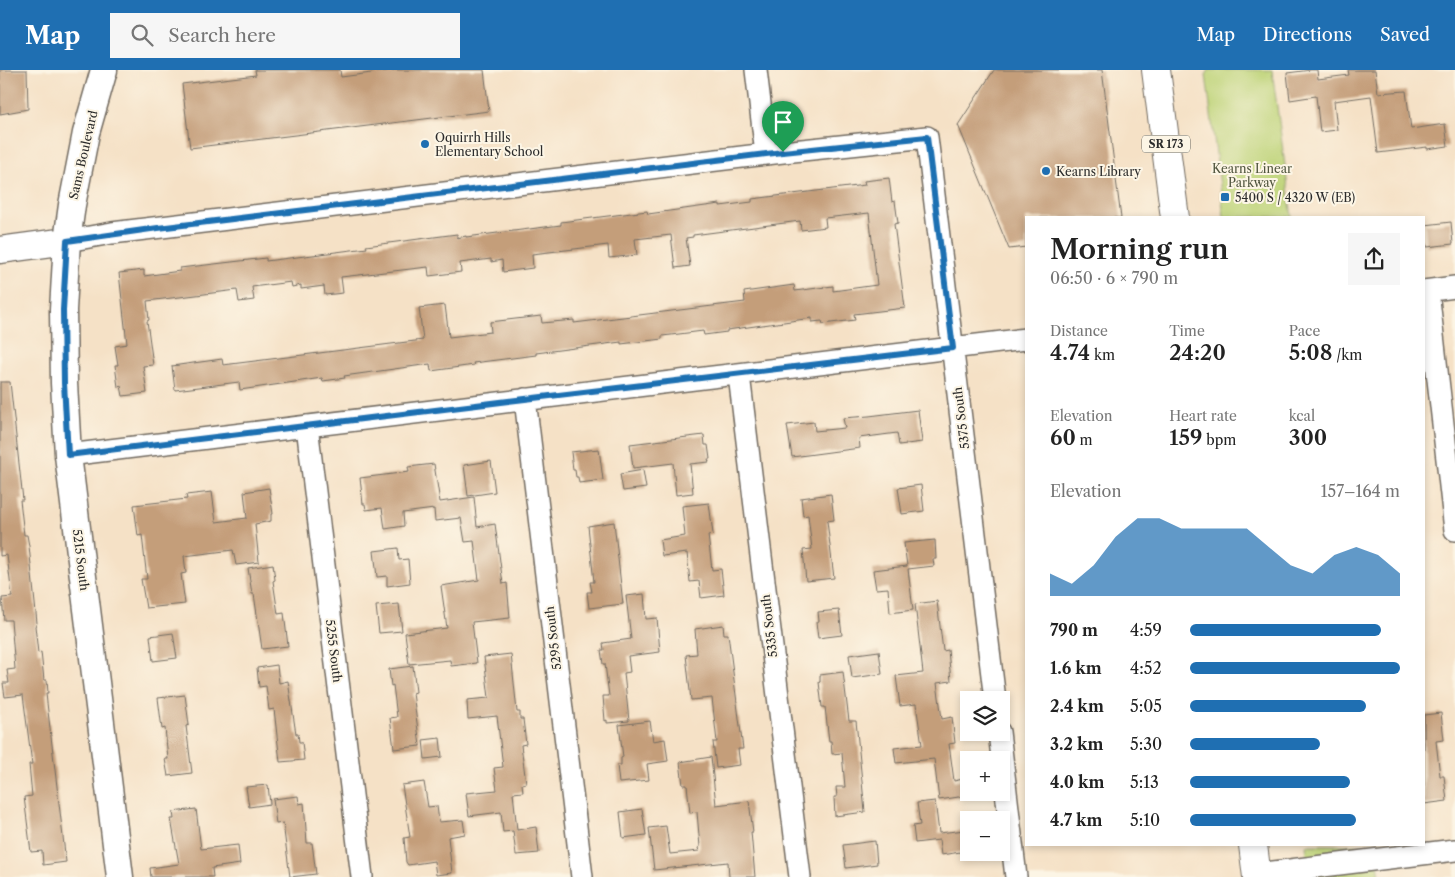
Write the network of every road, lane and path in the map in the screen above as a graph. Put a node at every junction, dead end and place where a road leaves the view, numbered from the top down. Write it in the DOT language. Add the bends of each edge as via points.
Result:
graph roads {
  1 [pos="104,70"];
  2 [pos="756,70"];
  3 [pos="1156,70"];
  4 [pos="766,154"];
  5 [pos="1175,216"];
  6 [pos="67,241"];
  7 [pos="0,250"];
  8 [pos="1455,287"];
  9 [pos="1426,291"];
  10 [pos="1025,339"];
  11 [pos="953,348"];
  12 [pos="739,375"];
  13 [pos="525,399"];
  14 [pos="307,426"];
  15 [pos="68,455"];
  16 [pos="1455,530"];
  17 [pos="994,691"];
  18 [pos="1000,741"];
  19 [pos="1253,846"];
  20 [pos="1455,850"];
  21 [pos="1251,876"];
  22 [pos="120,877"];
  23 [pos="362,877"];
  24 [pos="582,877"];
  25 [pos="800,877"];
  26 [pos="1016,877"];
  1 -- 6 [label="street, Sams Boulevard" via="86,133"];
  2 -- 4 [label="street"];
  3 -- 5 [label="main road, SR 173"];
  4 -- 6 [label="street"];
  4 -- 11 [label="street, 5375 South" via="927,137"];
  6 -- 7 [label="street"];
  6 -- 15 [label="street, 5215 South" via="63,328"];
  8 -- 9 [label="street"];
  9 -- 16 [label="street"];
  10 -- 11 [label="street"];
  11 -- 12 [label="street"];
  11 -- 17 [label="street, 5375 South"];
  12 -- 13 [label="street"];
  12 -- 25 [label="street, 5335 South"];
  13 -- 14 [label="street"];
  13 -- 24 [label="street, 5295 South"];
  14 -- 15 [label="street"];
  14 -- 23 [label="street, 5255 South"];
  15 -- 22 [label="street, 5215 South"];
  18 -- 26 [label="street"];
  19 -- 21 [label="main road"];
  20 -- 21 [label="street"];
}
